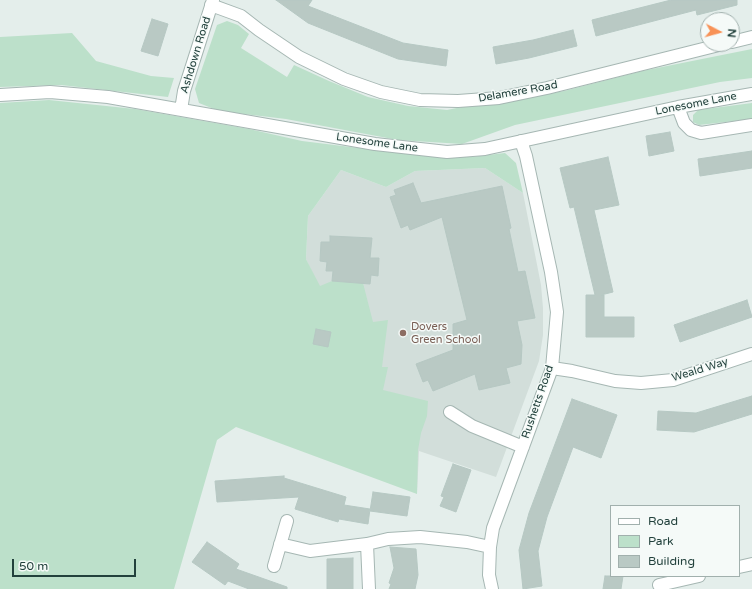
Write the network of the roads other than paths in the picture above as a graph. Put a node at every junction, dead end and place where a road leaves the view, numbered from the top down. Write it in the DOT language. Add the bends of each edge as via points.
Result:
graph roads {
  1 [pos="212,2"];
  2 [pos="752,37"];
  3 [pos="740,40"];
  4 [pos="700,50"];
  5 [pos="752,94"];
  6 [pos="0,95"];
  7 [pos="678,107"];
  8 [pos="181,110"];
  9 [pos="752,125"];
  10 [pos="521,141"];
  11 [pos="752,354"];
  12 [pos="552,368"];
  13 [pos="450,412"];
  14 [pos="523,447"];
  15 [pos="287,521"];
  16 [pos="280,544"];
  17 [pos="367,544"];
  18 [pos="490,547"];
  19 [pos="752,564"];
  20 [pos="274,566"];
  21 [pos="740,567"];
  22 [pos="695,577"];
  23 [pos="659,585"];
  24 [pos="369,588"];
  25 [pos="492,589"];
  1 -- 4 [label="street, Delamere Road" via="241,16 299,57 344,79 381,92 420,100 499,98"];
  1 -- 8 [label="street, Ashdown Road" via="184,91"];
  2 -- 3 [label="street"];
  5 -- 7 [label="street, Lonesome Lane"];
  6 -- 8 [label="street, Lonesome Lane" via="50,92 108,97"];
  7 -- 9 [label="street" via="684,123 691,130 701,133"];
  7 -- 10 [label="street, Lonesome Lane"];
  8 -- 10 [label="street, Lonesome Lane" via="375,144 447,152 485,149"];
  10 -- 12 [label="street, Rushetts Road" via="551,272 556,312"];
  11 -- 12 [label="street, Weald Way" via="673,380 641,383 614,381"];
  12 -- 14 [label="street, Rushetts Road"];
  13 -- 14 [label="street" via="472,426"];
  14 -- 18 [label="street, Rushetts Road" via="493,528"];
  15 -- 16 [label="street"];
  16 -- 17 [label="street" via="310,551"];
  16 -- 20 [label="street"];
  17 -- 18 [label="street" via="388,539 420,537"];
  17 -- 24 [label="street"];
  18 -- 25 [label="street, Rushetts Road" via="489,575"];
  19 -- 21 [label="street"];
  22 -- 23 [label="street"];
}
